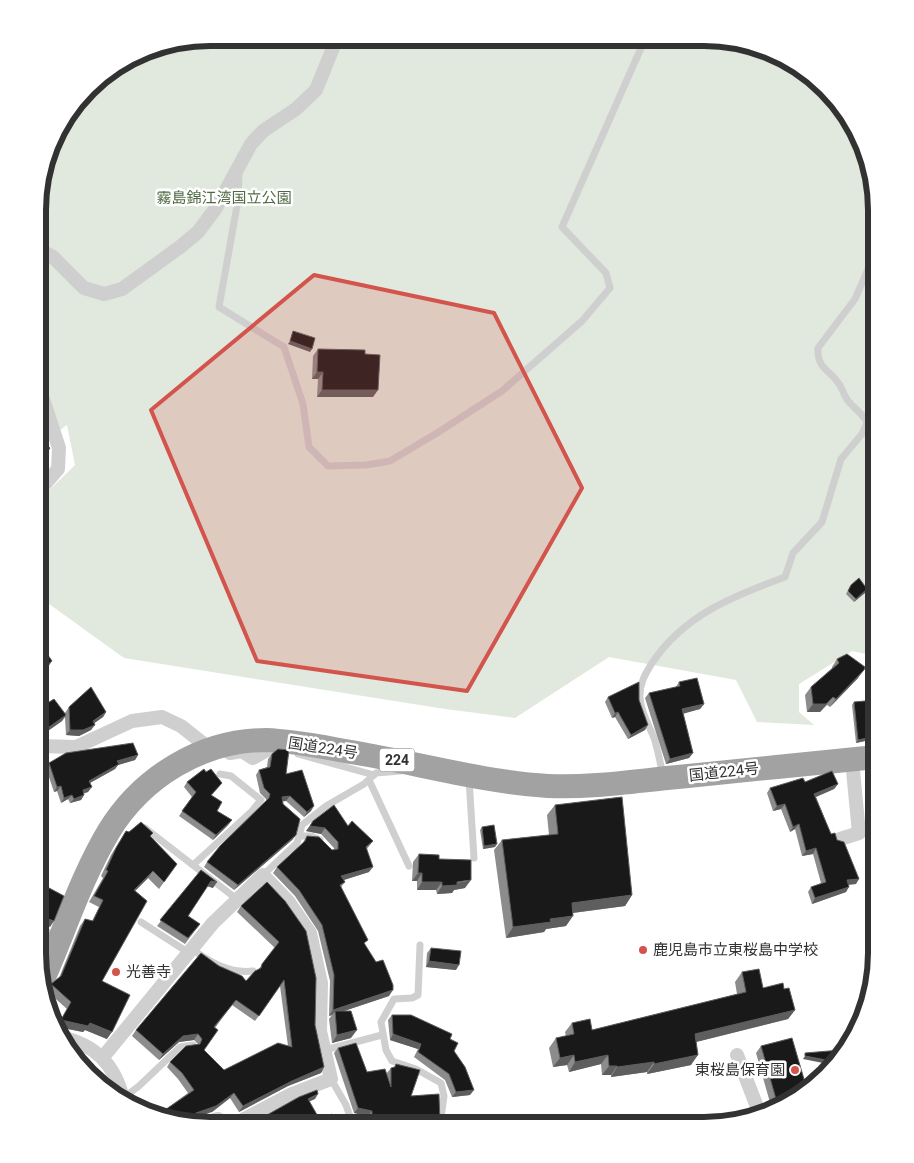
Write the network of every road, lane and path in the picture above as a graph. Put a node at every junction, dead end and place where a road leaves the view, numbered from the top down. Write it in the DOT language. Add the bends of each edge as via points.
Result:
graph roads {
  1 [pos="642,46"];
  2 [pos="333,47"];
  3 [pos="240,164"];
  4 [pos="46,254"];
  5 [pos="868,269"];
  6 [pos="46,409"];
  7 [pos="46,483"];
  8 [pos="292,742"];
  9 [pos="46,746"];
  10 [pos="267,750"];
  11 [pos="201,753"];
  12 [pos="253,758"];
  13 [pos="867,758"];
  14 [pos="852,760"];
  15 [pos="422,764"];
  16 [pos="266,765"];
  17 [pos="220,774"];
  18 [pos="469,774"];
  19 [pos="371,777"];
  20 [pos="664,778"];
  21 [pos="297,818"];
  22 [pos="304,824"];
  23 [pos="141,825"];
  24 [pos="299,836"];
  25 [pos="840,839"];
  26 [pos="327,846"];
  27 [pos="474,858"];
  28 [pos="193,865"];
  29 [pos="409,866"];
  30 [pos="263,875"];
  31 [pos="238,900"];
  32 [pos="141,922"];
  33 [pos="46,935"];
  34 [pos="60,942"];
  35 [pos="420,945"];
  36 [pos="191,951"];
  37 [pos="48,969"];
  38 [pos="253,971"];
  39 [pos="382,1035"];
  40 [pos="71,1039"];
  41 [pos="193,1045"];
  42 [pos="325,1050"];
  43 [pos="737,1055"];
  44 [pos="103,1057"];
  45 [pos="331,1079"];
  46 [pos="120,1090"];
  47 [pos="128,1094"];
  48 [pos="757,1107"];
  49 [pos="250,1116"];
  50 [pos="350,1116"];
  51 [pos="441,1116"];
  1 -- 3 [label="lane" via="562,227 606,273 610,288 582,321 502,390 390,461 328,466 309,447 303,404 284,347 219,307 238,200"];
  2 -- 3 [label="street" via="316,90 296,109 263,131"];
  3 -- 4 [label="street" via="216,208 198,232 122,289 104,294 84,288"];
  5 -- 20 [label="lane" via="855,299 818,348 820,363 867,422 862,434 841,459 822,522 793,553 785,577 737,594 704,611 658,654 643,679 640,698"];
  6 -- 7 [label="street" via="58,448 58,469"];
  8 -- 11 [label="highway, 国道224号 / 224" via="242,742"];
  8 -- 15 [label="highway, 国道224号 / 224"];
  8 -- 19 [label="lane" via="298,754"];
  9 -- 11 [label="street" via="76,747 132,721 162,717 181,726"];
  10 -- 12 [label="street"];
  11 -- 12 [label="street" via="209,762 228,753 242,751"];
  11 -- 34 [label="highway, 国道224号 / 224" via="172,767 127,806 109,832 83,884"];
  12 -- 16 [label="street"];
  13 -- 14 [label="highway, 国道224号 / 224"];
  14 -- 20 [label="highway, 国道224号 / 224"];
  14 -- 25 [label="street" via="859,833"];
  15 -- 18 [label="highway, 国道224号 / 224"];
  15 -- 19 [label="lane"];
  17 -- 28 [label="lane" via="231,776 261,800"];
  18 -- 20 [label="highway, 国道224号 / 224" via="548,786 597,786"];
  18 -- 27 [label="lane"];
  19 -- 22 [label="lane"];
  19 -- 29 [label="lane"];
  21 -- 22 [label="lane"];
  22 -- 24 [label="lane"];
  23 -- 28 [label="lane"];
  24 -- 26 [label="lane" via="316,838"];
  24 -- 30 [label="lane" via="298,843"];
  28 -- 31 [label="lane"];
  30 -- 31 [label="street"];
  30 -- 42 [label="street" via="288,901 310,934 321,983 320,1031"];
  31 -- 36 [label="street" via="213,923"];
  32 -- 36 [label="lane"];
  33 -- 34 [label="street"];
  34 -- 37 [label="highway, 国道224号 / 224"];
  35 -- 39 [label="lane" via="418,995 394,999 381,1022"];
  36 -- 38 [label="lane" via="218,965 240,972"];
  36 -- 44 [label="street"];
  39 -- 42 [label="lane"];
  39 -- 51 [label="lane" via="392,1061 416,1068 441,1083 444,1096"];
  40 -- 44 [label="street"];
  41 -- 47 [label="lane" via="180,1047"];
  42 -- 45 [label="street"];
  43 -- 48 [label="street"];
  44 -- 46 [label="street" via="118,1080"];
  45 -- 49 [label="street" via="292,1094"];
  45 -- 50 [label="lane"];
}
